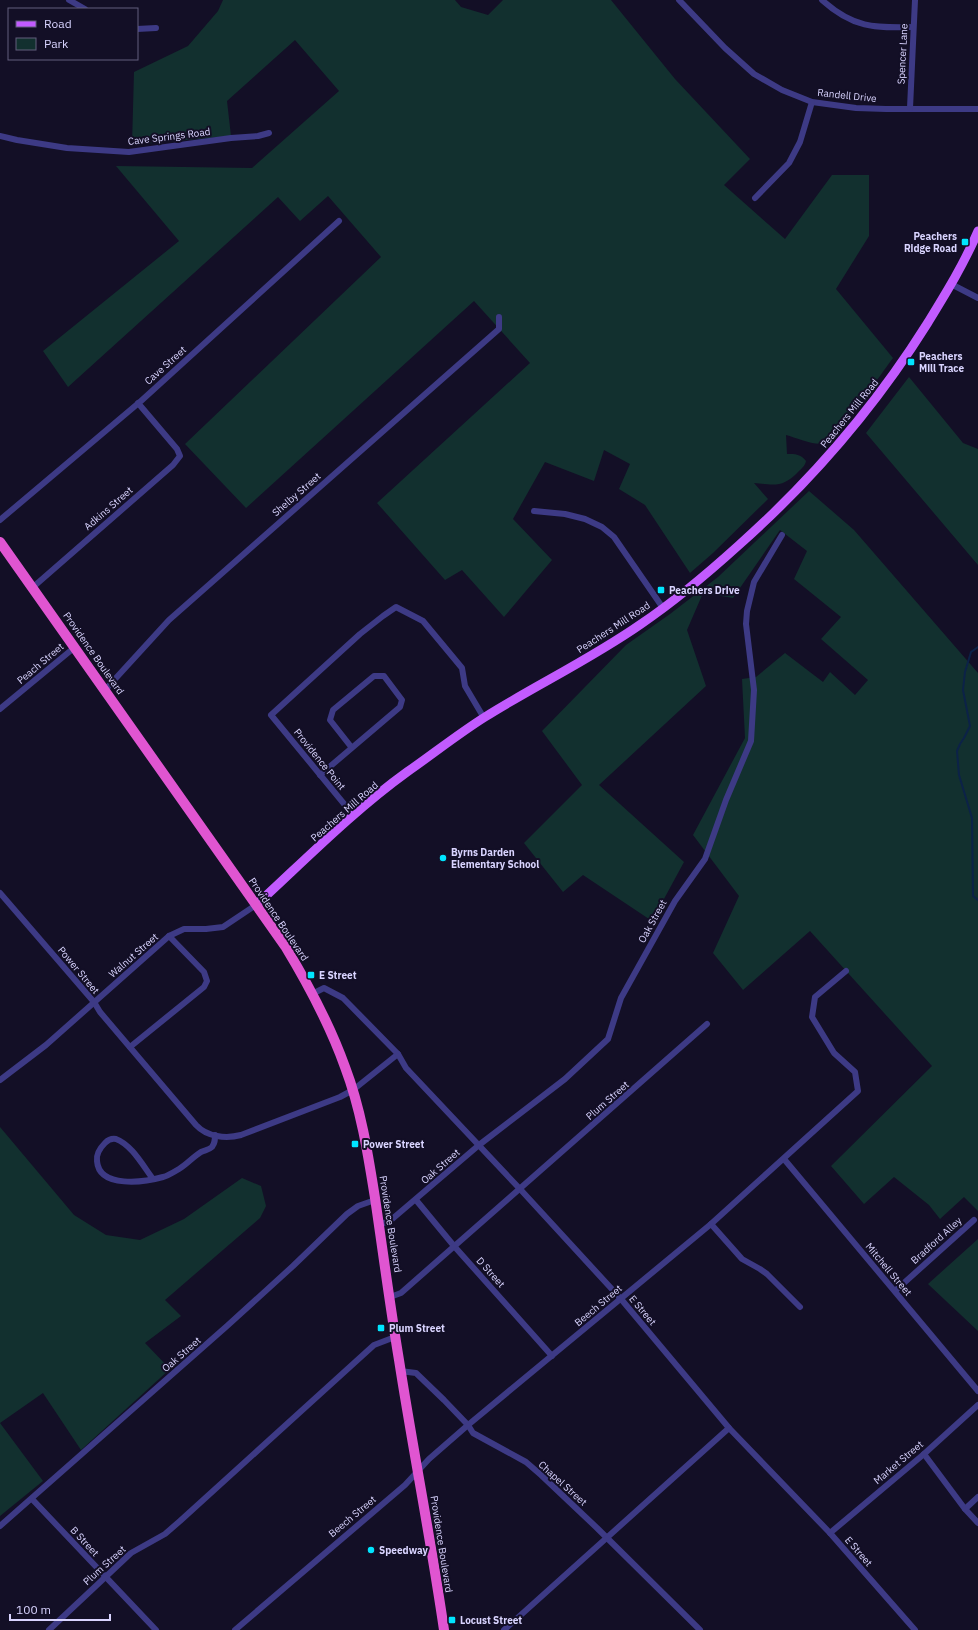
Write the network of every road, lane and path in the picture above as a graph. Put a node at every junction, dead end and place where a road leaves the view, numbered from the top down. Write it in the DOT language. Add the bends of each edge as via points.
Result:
graph roads {
  1 [pos="69,0"];
  2 [pos="679,0"];
  3 [pos="822,0"];
  4 [pos="915,0"];
  5 [pos="83,8"];
  6 [pos="914,27"];
  7 [pos="156,28"];
  8 [pos="138,29"];
  9 [pos="812,102"];
  10 [pos="910,108"];
  11 [pos="978,108"];
  12 [pos="269,133"];
  13 [pos="0,136"];
  14 [pos="754,198"];
  15 [pos="339,221"];
  16 [pos="978,231"];
  17 [pos="952,284"];
  18 [pos="978,298"];
  19 [pos="499,317"];
  20 [pos="138,403"];
  21 [pos="534,511"];
  22 [pos="0,520"];
  23 [pos="782,535"];
  24 [pos="0,542"];
  25 [pos="32,588"];
  26 [pos="663,608"];
  27 [pos="75,647"];
  28 [pos="105,690"];
  29 [pos="0,709"];
  30 [pos="484,718"];
  31 [pos="352,748"];
  32 [pos="320,775"];
  33 [pos="354,816"];
  34 [pos="0,893"];
  35 [pos="256,905"];
  36 [pos="169,936"];
  37 [pos="846,971"];
  38 [pos="312,994"];
  39 [pos="94,1002"];
  40 [pos="707,1024"];
  41 [pos="130,1047"];
  42 [pos="398,1054"];
  43 [pos="0,1080"];
  44 [pos="353,1090"];
  45 [pos="215,1135"];
  46 [pos="479,1145"];
  47 [pos="784,1160"];
  48 [pos="153,1179"];
  49 [pos="520,1189"];
  50 [pos="375,1200"];
  51 [pos="416,1200"];
  52 [pos="974,1220"];
  53 [pos="711,1224"];
  54 [pos="379,1225"];
  55 [pos="454,1246"];
  56 [pos="895,1291"];
  57 [pos="390,1297"];
  58 [pos="621,1299"];
  59 [pos="800,1307"];
  60 [pos="395,1337"];
  61 [pos="552,1356"];
  62 [pos="400,1370"];
  63 [pos="978,1391"];
  64 [pos="978,1405"];
  65 [pos="468,1425"];
  66 [pos="730,1428"];
  67 [pos="924,1454"];
  68 [pos="418,1470"];
  69 [pos="978,1497"];
  70 [pos="32,1499"];
  71 [pos="965,1509"];
  72 [pos="978,1524"];
  73 [pos="0,1526"];
  74 [pos="830,1533"];
  75 [pos="607,1537"];
  76 [pos="105,1577"];
  77 [pos="49,1630"];
  78 [pos="156,1630"];
  79 [pos="235,1630"];
  80 [pos="444,1630"];
  81 [pos="504,1630"];
  82 [pos="700,1630"];
  83 [pos="915,1630"];
  1 -- 5 [label="street"];
  2 -- 9 [label="street, Randell Drive" via="754,74 782,90"];
  3 -- 6 [label="street" via="842,16 858,24"];
  4 -- 6 [label="street, Spencer Lane"];
  6 -- 10 [label="street, Spencer Lane"];
  7 -- 8 [label="street"];
  9 -- 10 [label="street, Randell Drive" via="856,108"];
  9 -- 14 [label="street" via="800,142 789,163"];
  10 -- 11 [label="street, Randell Drive"];
  12 -- 13 [label="street, Cave Springs Road" via="129,152 67,148"];
  15 -- 20 [label="street, Cave Street"];
  16 -- 17 [label="main road, Peachers Mill Road"];
  17 -- 18 [label="street"];
  17 -- 26 [label="main road, Peachers Mill Road" via="877,397 805,482 717,564"];
  19 -- 28 [label="street, Shelby Street" via="499,329 169,620"];
  20 -- 22 [label="street, Cave Street"];
  20 -- 25 [label="street, Adkins Street" via="180,456"];
  21 -- 26 [label="street" via="565,514 602,527 614,537"];
  23 -- 46 [label="street, Oak Street" via="754,582 747,611 746,624 754,690 751,741 705,859 675,901 621,998 608,1039 565,1080"];
  24 -- 25 [label="highway, Providence Boulevard"];
  25 -- 27 [label="highway, Providence Boulevard"];
  26 -- 30 [label="main road, Peachers Mill Road" via="621,638"];
  27 -- 28 [label="highway, Providence Boulevard"];
  27 -- 29 [label="street, Peach Street"];
  28 -- 35 [label="highway, Providence Boulevard"];
  30 -- 32 [label="street, Providence Point" via="465,686 462,668 423,621 396,607 360,634 271,715"];
  30 -- 33 [label="main road, Peachers Mill Road" via="404,774"];
  31 -- 31 [label="street" via="400,707 402,700 384,676 374,676 330,714 330,720"];
  31 -- 32 [label="street"];
  32 -- 33 [label="street, Providence Point"];
  33 -- 35 [label="main road, Peachers Mill Road"];
  34 -- 39 [label="street, Power Street"];
  35 -- 36 [label="street, Walnut Street" via="223,927 184,929"];
  35 -- 38 [label="highway, Providence Boulevard" via="285,946"];
  36 -- 39 [label="street, Walnut Street"];
  36 -- 41 [label="street" via="204,972 207,981 204,987"];
  37 -- 47 [label="street, Beech Street" via="815,997 812,1017 834,1053 855,1072 858,1091"];
  38 -- 42 [label="street, E Street" via="324,988 343,998"];
  38 -- 44 [label="highway, Providence Boulevard" via="331,1032"];
  39 -- 41 [label="street, Power Street"];
  39 -- 43 [label="street, Walnut Street" via="46,1045"];
  40 -- 49 [label="street, Plum Street"];
  41 -- 45 [label="street, Power Street" via="198,1128"];
  42 -- 44 [label="street, Power Street"];
  42 -- 46 [label="street, E Street" via="406,1068"];
  44 -- 45 [label="street, Power Street" via="314,1108 241,1135"];
  44 -- 50 [label="highway, Providence Boulevard" via="363,1129"];
  45 -- 48 [label="street" via="210,1148 179,1169 164,1177"];
  46 -- 49 [label="street, E Street"];
  46 -- 51 [label="street, Oak Street"];
  47 -- 53 [label="street, Beech Street"];
  47 -- 56 [label="street, Mitchell Street"];
  48 -- 48 [label="street" via="123,1143 114,1138 101,1147 96,1162 108,1178 120,1181"];
  49 -- 55 [label="street, Plum Street"];
  49 -- 58 [label="street, E Street"];
  50 -- 54 [label="highway, Providence Boulevard"];
  50 -- 70 [label="street, Oak Street" via="346,1214 247,1309"];
  51 -- 54 [label="street, Oak Street" via="391,1220"];
  51 -- 55 [label="street, D Street"];
  52 -- 56 [label="street, Bradford Alley"];
  53 -- 58 [label="street, Beech Street"];
  53 -- 59 [label="street" via="742,1259 767,1274"];
  54 -- 57 [label="highway, Providence Boulevard"];
  55 -- 57 [label="street, Plum Street" via="401,1293"];
  55 -- 61 [label="street, D Street"];
  56 -- 63 [label="street, Mitchell Street"];
  57 -- 60 [label="highway, Providence Boulevard"];
  58 -- 61 [label="street, Beech Street"];
  58 -- 66 [label="street, E Street"];
  60 -- 62 [label="highway, Providence Boulevard"];
  60 -- 76 [label="street, Plum Street" via="374,1345 165,1534 132,1553"];
  61 -- 65 [label="street, Beech Street"];
  62 -- 65 [label="street, Chapel Street" via="416,1373"];
  62 -- 68 [label="highway, Providence Boulevard"];
  64 -- 67 [label="street, Market Street"];
  65 -- 68 [label="street, Beech Street"];
  65 -- 75 [label="street, Chapel Street" via="473,1433 526,1462"];
  66 -- 74 [label="street, E Street"];
  66 -- 75 [label="street"];
  67 -- 71 [label="street"];
  67 -- 74 [label="street, Market Street"];
  68 -- 79 [label="street, Beech Street" via="405,1485"];
  68 -- 80 [label="highway, Providence Boulevard"];
  69 -- 71 [label="street"];
  70 -- 73 [label="street, Oak Street"];
  70 -- 76 [label="street, B Street"];
  71 -- 72 [label="street"];
  74 -- 83 [label="street, E Street"];
  75 -- 81 [label="street"];
  75 -- 82 [label="street, Chapel Street"];
  76 -- 77 [label="street, Plum Street"];
  76 -- 78 [label="street, B Street"];
}
